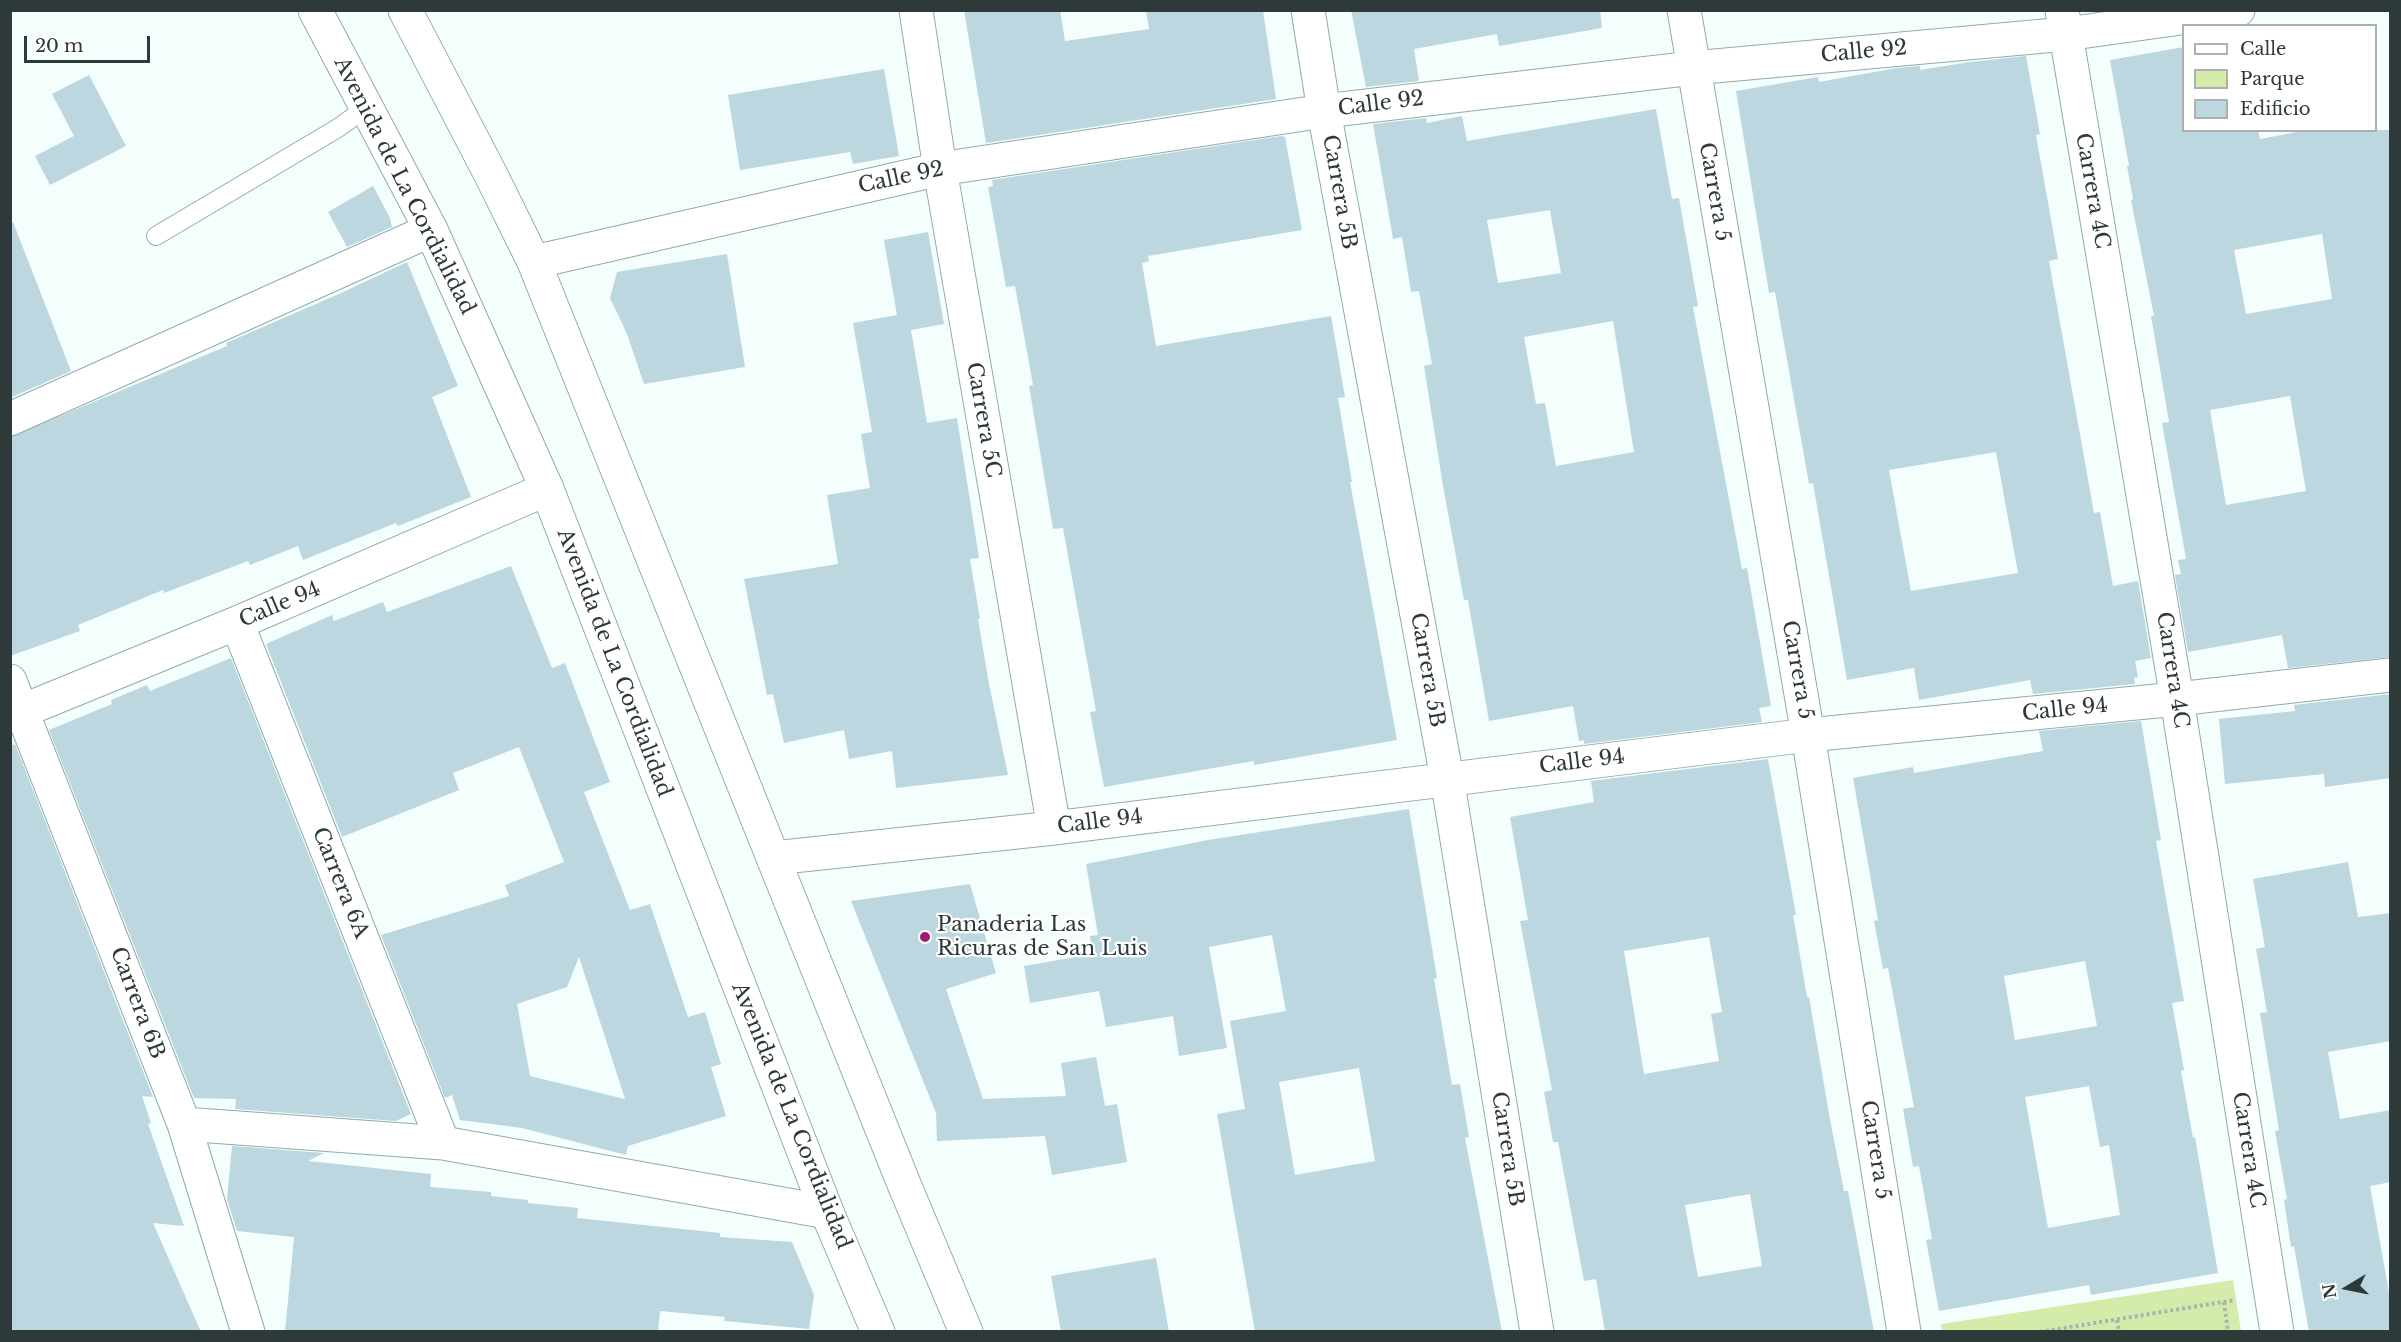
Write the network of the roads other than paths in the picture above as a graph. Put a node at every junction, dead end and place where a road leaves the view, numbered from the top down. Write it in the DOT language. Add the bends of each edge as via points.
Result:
graph roads {
  1 [pos="315,10"];
  2 [pos="405,10"];
  3 [pos="916,10"];
  4 [pos="1308,10"];
  5 [pos="1684,10"];
  6 [pos="2238,10"];
  7 [pos="2064,22"];
  8 [pos="1693,68"];
  9 [pos="367,107"];
  10 [pos="1324,111"];
  11 [pos="940,169"];
  12 [pos="431,230"];
  13 [pos="156,236"];
  14 [pos="534,262"];
  15 [pos="10,419"];
  16 [pos="547,489"];
  17 [pos="237,623"];
  18 [pos="2391,675"];
  19 [pos="10,681"];
  20 [pos="2177,699"];
  21 [pos="16,713"];
  22 [pos="1808,735"];
  23 [pos="1447,778"];
  24 [pos="1054,828"];
  25 [pos="774,858"];
  26 [pos="184,1124"];
  27 [pos="443,1143"];
  28 [pos="827,1212"];
  29 [pos="248,1332"];
  30 [pos="878,1332"];
  31 [pos="966,1332"];
  32 [pos="1537,1332"];
  33 [pos="1904,1332"];
  34 [pos="2277,1332"];
  1 -- 9 [label="street, Avenida de La Cordialidad"];
  2 -- 14 [label="street"];
  3 -- 11 [label="street, Carrera 5C"];
  4 -- 10 [label="street, Carrera 5B"];
  5 -- 8 [label="street, Carrera 5"];
  6 -- 7 [label="street, Calle 92"];
  7 -- 8 [label="street, Calle 92"];
  7 -- 20 [label="street, Carrera 4C"];
  8 -- 10 [label="street, Calle 92"];
  8 -- 22 [label="street, Carrera 5"];
  9 -- 12 [label="street, Avenida de La Cordialidad"];
  9 -- 13 [label="lane"];
  10 -- 11 [label="street, Calle 92"];
  10 -- 23 [label="street, Carrera 5B"];
  11 -- 14 [label="street, Calle 92"];
  11 -- 24 [label="street, Carrera 5C"];
  12 -- 15 [label="street"];
  12 -- 16 [label="street, Avenida de La Cordialidad"];
  14 -- 25 [label="street"];
  16 -- 17 [label="street, Calle 94"];
  16 -- 28 [label="street, Avenida de La Cordialidad"];
  17 -- 21 [label="street, Calle 94"];
  17 -- 27 [label="street, Carrera 6A"];
  18 -- 20 [label="street, Calle 94"];
  19 -- 21 [label="street, Carrera 6B"];
  20 -- 22 [label="street, Calle 94"];
  20 -- 34 [label="street, Carrera 4C"];
  21 -- 26 [label="street, Carrera 6B"];
  22 -- 23 [label="street, Calle 94"];
  22 -- 33 [label="street, Carrera 5"];
  23 -- 24 [label="street, Calle 94"];
  23 -- 32 [label="street, Carrera 5B"];
  24 -- 25 [label="street, Calle 94"];
  25 -- 31 [label="street"];
  26 -- 27 [label="street"];
  26 -- 29 [label="street, Carrera 6B"];
  27 -- 28 [label="street"];
  28 -- 30 [label="street, Avenida de La Cordialidad"];
}
